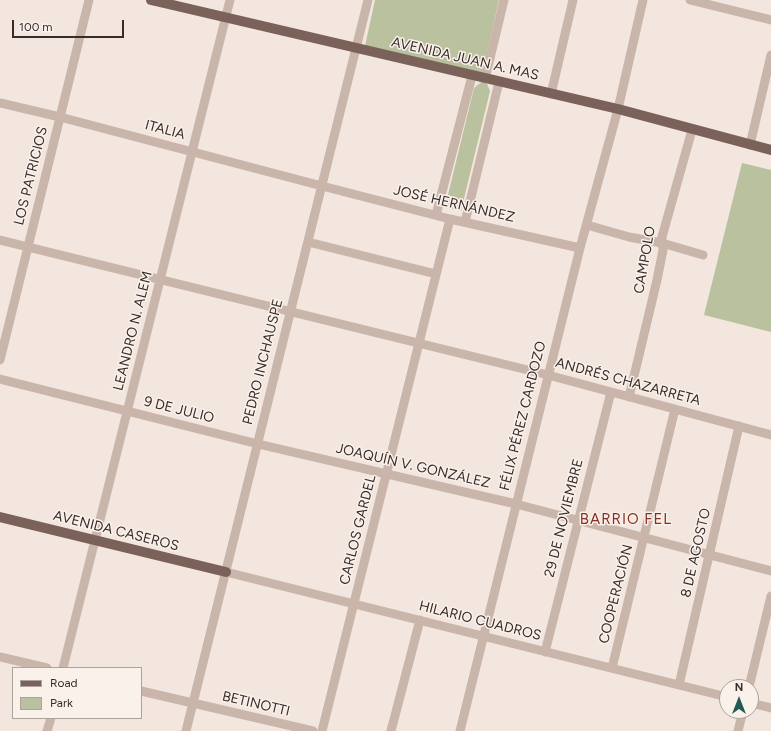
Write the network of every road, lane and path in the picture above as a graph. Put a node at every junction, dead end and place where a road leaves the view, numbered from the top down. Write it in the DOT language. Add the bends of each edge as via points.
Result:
graph roads {
  1 [pos="89,0"];
  2 [pos="151,0"];
  3 [pos="230,0"];
  4 [pos="368,0"];
  5 [pos="504,0"];
  6 [pos="573,0"];
  7 [pos="643,0"];
  8 [pos="690,0"];
  9 [pos="226,17"];
  10 [pos="771,20"];
  11 [pos="356,47"];
  12 [pos="771,55"];
  13 [pos="472,76"];
  14 [pos="485,79"];
  15 [pos="499,82"];
  16 [pos="551,94"];
  17 [pos="0,103"];
  18 [pos="618,109"];
  19 [pos="60,117"];
  20 [pos="692,130"];
  21 [pos="750,145"];
  22 [pos="771,150"];
  23 [pos="192,152"];
  24 [pos="322,186"];
  25 [pos="436,215"];
  26 [pos="450,219"];
  27 [pos="465,222"];
  28 [pos="587,225"];
  29 [pos="0,240"];
  30 [pos="308,242"];
  31 [pos="662,243"];
  32 [pos="28,247"];
  33 [pos="580,248"];
  34 [pos="703,255"];
  35 [pos="436,274"];
  36 [pos="160,280"];
  37 [pos="290,312"];
  38 [pos="419,344"];
  39 [pos="0,360"];
  40 [pos="548,376"];
  41 [pos="0,379"];
  42 [pos="611,392"];
  43 [pos="629,397"];
  44 [pos="675,409"];
  45 [pos="127,412"];
  46 [pos="739,426"];
  47 [pos="771,435"];
  48 [pos="258,444"];
  49 [pos="386,474"];
  50 [pos="516,504"];
  51 [pos="0,517"];
  52 [pos="578,520"];
  53 [pos="644,538"];
  54 [pos="95,540"];
  55 [pos="710,556"];
  56 [pos="771,571"];
  57 [pos="226,572"];
  58 [pos="771,596"];
  59 [pos="354,604"];
  60 [pos="420,620"];
  61 [pos="483,636"];
  62 [pos="545,652"];
  63 [pos="0,657"];
  64 [pos="43,667"];
  65 [pos="63,667"];
  66 [pos="612,668"];
  67 [pos="751,679"];
  68 [pos="679,685"];
  69 [pos="142,691"];
  70 [pos="719,695"];
  71 [pos="193,704"];
  72 [pos="759,705"];
  73 [pos="771,708"];
  74 [pos="51,719"];
  75 [pos="741,719"];
  76 [pos="47,731"];
  77 [pos="186,731"];
  78 [pos="313,731"];
  79 [pos="322,731"];
  80 [pos="391,731"];
  81 [pos="460,731"];
  82 [pos="738,731"];
  1 -- 19 [label="street, LOS PATRICIOS"];
  2 -- 9 [label="main road, AVENIDA JUAN A. MAS"];
  3 -- 9 [label="street, LEANDRO N. ALEM"];
  4 -- 11 [label="street, PEDRO INCHAUSPE"];
  5 -- 14 [label="street"];
  6 -- 16 [label="street"];
  7 -- 18 [label="street, FÉLIX PÉREZ CARDOZO"];
  8 -- 10 [label="street"];
  9 -- 11 [label="main road, AVENIDA JUAN A. MAS"];
  9 -- 23 [label="street, LEANDRO N. ALEM"];
  11 -- 13 [label="main road, AVENIDA JUAN A. MAS"];
  11 -- 24 [label="street, PEDRO INCHAUSPE"];
  12 -- 21 [label="street"];
  13 -- 14 [label="main road, AVENIDA JUAN A. MAS"];
  13 -- 25 [label="street"];
  14 -- 15 [label="main road, AVENIDA JUAN A. MAS"];
  15 -- 16 [label="main road, AVENIDA JUAN A. MAS"];
  15 -- 27 [label="street"];
  16 -- 18 [label="main road, AVENIDA JUAN A. MAS"];
  17 -- 19 [label="street, ITALIA"];
  18 -- 20 [label="main road, AVENIDA JUAN A. MAS"];
  18 -- 28 [label="street, FÉLIX PÉREZ CARDOZO"];
  19 -- 23 [label="street, ITALIA"];
  19 -- 32 [label="street, LOS PATRICIOS"];
  20 -- 21 [label="main road, AVENIDA JUAN A. MAS"];
  20 -- 31 [label="street, CAMPOLO"];
  21 -- 22 [label="main road, AVENIDA JUAN A. MAS"];
  23 -- 24 [label="street, ITALIA"];
  23 -- 36 [label="street, LEANDRO N. ALEM"];
  24 -- 25 [label="street, JOSÉ HERNÁNDEZ"];
  24 -- 30 [label="street, PEDRO INCHAUSPE"];
  25 -- 26 [label="street, JOSÉ HERNÁNDEZ"];
  26 -- 27 [label="street, JOSÉ HERNÁNDEZ"];
  26 -- 35 [label="street, CARLOS GARDEL"];
  27 -- 33 [label="street, JOSÉ HERNÁNDEZ"];
  28 -- 31 [label="street"];
  28 -- 33 [label="street, FÉLIX PÉREZ CARDOZO"];
  29 -- 32 [label="street, ANDRÉS CHAZARRETA"];
  30 -- 35 [label="street"];
  30 -- 37 [label="street, PEDRO INCHAUSPE"];
  31 -- 34 [label="street"];
  31 -- 43 [label="street, CAMPOLO" via="657,280"];
  32 -- 36 [label="street, ANDRÉS CHAZARRETA"];
  32 -- 39 [label="street, LOS PATRICIOS"];
  33 -- 40 [label="street, FÉLIX PÉREZ CARDOZO"];
  35 -- 38 [label="street, CARLOS GARDEL"];
  36 -- 37 [label="street, ANDRÉS CHAZARRETA"];
  36 -- 45 [label="street, LEANDRO N. ALEM"];
  37 -- 38 [label="street, ANDRÉS CHAZARRETA"];
  37 -- 48 [label="street, PEDRO INCHAUSPE"];
  38 -- 40 [label="street, ANDRÉS CHAZARRETA"];
  38 -- 49 [label="street, CARLOS GARDEL"];
  40 -- 42 [label="street, ANDRÉS CHAZARRETA"];
  40 -- 50 [label="street, FÉLIX PÉREZ CARDOZO"];
  41 -- 45 [label="street, 9 DE JULIO"];
  42 -- 43 [label="street, ANDRÉS CHAZARRETA"];
  42 -- 52 [label="street, 29 DE NOVIEMBRE"];
  43 -- 44 [label="street, ANDRÉS CHAZARRETA"];
  44 -- 46 [label="street, ANDRÉS CHAZARRETA"];
  44 -- 53 [label="street, COOPERACIÓN"];
  45 -- 48 [label="street, 9 DE JULIO"];
  45 -- 54 [label="street, LEANDRO N. ALEM"];
  46 -- 47 [label="street, ANDRÉS CHAZARRETA"];
  46 -- 55 [label="street, 8 DE AGOSTO"];
  48 -- 49 [label="street, JOAQUÍN V. GONZÁLEZ"];
  48 -- 57 [label="street, PEDRO INCHAUSPE"];
  49 -- 50 [label="street, JOAQUÍN V. GONZÁLEZ"];
  49 -- 59 [label="street, CARLOS GARDEL"];
  50 -- 52 [label="street, JOAQUÍN V. GONZÁLEZ"];
  50 -- 61 [label="street, FÉLIX PÉREZ CARDOZO"];
  51 -- 54 [label="main road, AVENIDA CASEROS"];
  52 -- 53 [label="street, JOAQUÍN V. GONZÁLEZ"];
  52 -- 62 [label="street, 29 DE NOVIEMBRE"];
  53 -- 55 [label="street, JOAQUÍN V. GONZÁLEZ"];
  53 -- 66 [label="street, COOPERACIÓN"];
  54 -- 57 [label="main road, AVENIDA CASEROS"];
  54 -- 65 [label="street, LEANDRO N. ALEM"];
  55 -- 56 [label="street, JOAQUÍN V. GONZÁLEZ"];
  55 -- 68 [label="street, 8 DE AGOSTO"];
  57 -- 59 [label="street, HILARIO CUADROS"];
  57 -- 71 [label="street, PEDRO INCHAUSPE"];
  58 -- 67 [label="street"];
  59 -- 60 [label="street, HILARIO CUADROS"];
  59 -- 79 [label="street, CARLOS GARDEL"];
  60 -- 61 [label="street, HILARIO CUADROS"];
  60 -- 80 [label="street"];
  61 -- 62 [label="street, HILARIO CUADROS"];
  61 -- 81 [label="street, FÉLIX PÉREZ CARDOZO"];
  62 -- 66 [label="street, HILARIO CUADROS"];
  63 -- 64 [label="street"];
  66 -- 68 [label="street, HILARIO CUADROS"];
  68 -- 70 [label="street, HILARIO CUADROS"];
  69 -- 71 [label="street, BETINOTTI"];
  71 -- 77 [label="street, PEDRO INCHAUSPE"];
  71 -- 78 [label="street, BETINOTTI"];
  72 -- 73 [label="street"];
  74 -- 76 [label="street"];
  75 -- 82 [label="street"];
}
